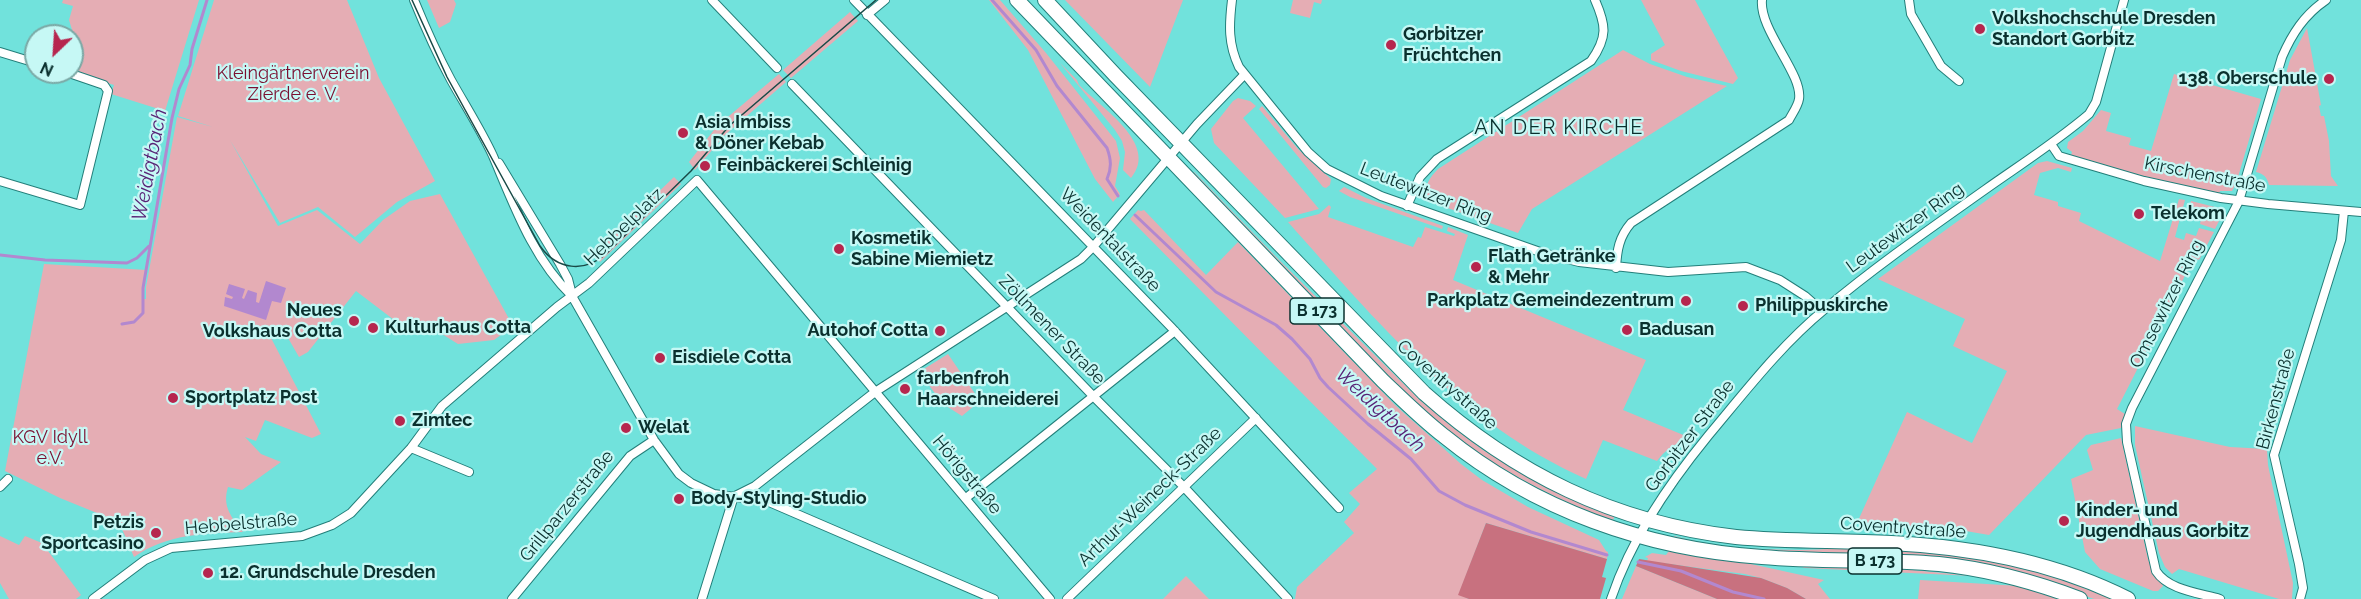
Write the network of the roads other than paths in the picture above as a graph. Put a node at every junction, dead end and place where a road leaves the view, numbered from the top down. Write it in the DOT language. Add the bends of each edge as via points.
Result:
graph roads {
  1 [pos="414,0"];
  2 [pos="711,0"];
  3 [pos="885,0"];
  4 [pos="1017,0"];
  5 [pos="1045,0"];
  6 [pos="1232,0"];
  7 [pos="1594,0"];
  8 [pos="1762,0"];
  9 [pos="1909,0"];
  10 [pos="2124,0"];
  11 [pos="2326,0"];
  12 [pos="858,1"];
  13 [pos="867,15"];
  14 [pos="0,52"];
  15 [pos="24,59"];
  16 [pos="777,68"];
  17 [pos="1244,75"];
  18 [pos="84,78"];
  19 [pos="1959,81"];
  20 [pos="792,84"];
  21 [pos="1181,143"];
  22 [pos="2051,144"];
  23 [pos="493,156"];
  24 [pos="1168,158"];
  25 [pos="697,180"];
  26 [pos="0,181"];
  27 [pos="2239,201"];
  28 [pos="1407,206"];
  29 [pos="2344,211"];
  30 [pos="2361,212"];
  31 [pos="1094,247"];
  32 [pos="1616,268"];
  33 [pos="572,296"];
  34 [pos="1007,307"];
  35 [pos="1822,311"];
  36 [pos="1175,331"];
  37 [pos="875,392"];
  38 [pos="1094,397"];
  39 [pos="1256,418"];
  40 [pos="654,440"];
  41 [pos="411,448"];
  42 [pos="469,472"];
  43 [pos="8,479"];
  44 [pos="1183,486"];
  45 [pos="0,487"];
  46 [pos="734,496"];
  47 [pos="966,498"];
  48 [pos="1339,508"];
  49 [pos="1648,520"];
  50 [pos="1638,536"];
  51 [pos="93,599"];
  52 [pos="512,599"];
  53 [pos="702,599"];
  54 [pos="994,599"];
  55 [pos="1050,599"];
  56 [pos="1067,599"];
  57 [pos="1288,599"];
  58 [pos="1611,599"];
  59 [pos="2080,599"];
  60 [pos="2128,599"];
  61 [pos="2220,599"];
  62 [pos="2300,599"];
  1 -- 23 [label="street" via="449,77"];
  2 -- 16 [label="street"];
  3 -- 13 [label="street"];
  4 -- 24 [label="main road, Coventrystraße / B 173"];
  5 -- 21 [label="main road, Coventrystraße / B 173"];
  6 -- 17 [label="street, Leutewitzer Ring" via="1228,28 1233,53"];
  7 -- 28 [label="street" via="1602,15 1604,38 1591,61 1437,159 1420,177"];
  8 -- 32 [label="street" via="1765,20 1797,84 1800,99 1795,110 1789,120 1631,223 1622,233"];
  9 -- 19 [label="street" via="1911,14 1941,66"];
  10 -- 22 [label="street, Leutewitzer Ring" via="2096,102 2089,114"];
  11 -- 27 [label="street, Omsewitzer Ring" via="2297,27 2286,49"];
  12 -- 13 [label="street, Weidentalstraße"];
  13 -- 31 [label="street, Weidentalstraße"];
  14 -- 15 [label="street"];
  17 -- 21 [label="street"];
  17 -- 28 [label="street, Leutewitzer Ring" via="1327,169"];
  18 -- 26 [label="street" via="104,85 107,96 80,204"];
  20 -- 34 [label="street, Zöllmener Straße"];
  21 -- 24 [label="street"];
  21 -- 49 [label="main road, Coventrystraße / B 173" via="1396,367 1453,419 1505,457 1546,480"];
  22 -- 27 [label="street, Kirschenstraße" via="2059,156 2190,192"];
  22 -- 35 [label="street, Leutewitzer Ring"];
  23 -- 33 [label="street" via="560,264"];
  23 -- 33 [label="street" via="537,251"];
  24 -- 31 [label="street"];
  24 -- 50 [label="main road, Coventrystraße / B 173" via="1383,381 1442,435 1538,497 1582,518"];
  25 -- 33 [label="street, Hebbelplatz"];
  25 -- 37 [label="street, Hörigstraße"];
  27 -- 29 [label="street, Kirschenstraße"];
  27 -- 61 [label="street, Omsewitzer Ring" via="2126,424 2159,576 2170,584"];
  28 -- 32 [label="street, Leutewitzer Ring" via="1543,253"];
  29 -- 30 [label="street, Kirschenstraße"];
  29 -- 62 [label="street, Birkenstraße" via="2341,240 2274,455 2299,564"];
  31 -- 34 [label="street"];
  31 -- 36 [label="street, Weidentalstraße"];
  32 -- 35 [label="street, Leutewitzer Ring" via="1668,272 1746,267 1780,280"];
  33 -- 40 [label="street"];
  33 -- 41 [label="street, Hebbelstraße" via="442,406"];
  34 -- 37 [label="street"];
  34 -- 38 [label="street, Zöllmener Straße"];
  35 -- 49 [label="street, Gorbitzer Straße" via="1754,379 1693,454"];
  36 -- 38 [label="street"];
  36 -- 39 [label="street, Weidentalstraße"];
  37 -- 46 [label="street" via="755,486"];
  37 -- 47 [label="street, Hörigstraße"];
  38 -- 44 [label="street, Zöllmener Straße"];
  38 -- 47 [label="street"];
  39 -- 44 [label="street, Arthur-Weineck-Straße"];
  39 -- 48 [label="street, Weidentalstraße"];
  40 -- 46 [label="street" via="679,474 691,483 714,494"];
  40 -- 52 [label="street, Grillparzerstraße" via="630,456"];
  41 -- 42 [label="street"];
  41 -- 51 [label="street, Hebbelstraße" via="363,502 332,525 302,536 171,548 145,560"];
  43 -- 45 [label="street"];
  44 -- 56 [label="street, Arthur-Weineck-Straße"];
  44 -- 57 [label="street, Zöllmener Straße"];
  46 -- 53 [label="street"];
  46 -- 54 [label="street" via="774,505"];
  47 -- 55 [label="street, Hörigstraße"];
  49 -- 50 [label="street, Gorbitzer Straße"];
  49 -- 60 [label="main road, Coventrystraße / B 173" via="1738,537 1977,550 2053,569"];
  50 -- 58 [label="street, Gorbitzer Straße"];
  50 -- 59 [label="main road, Coventrystraße / B 173" via="1736,555 1963,567 2037,584"];
}
